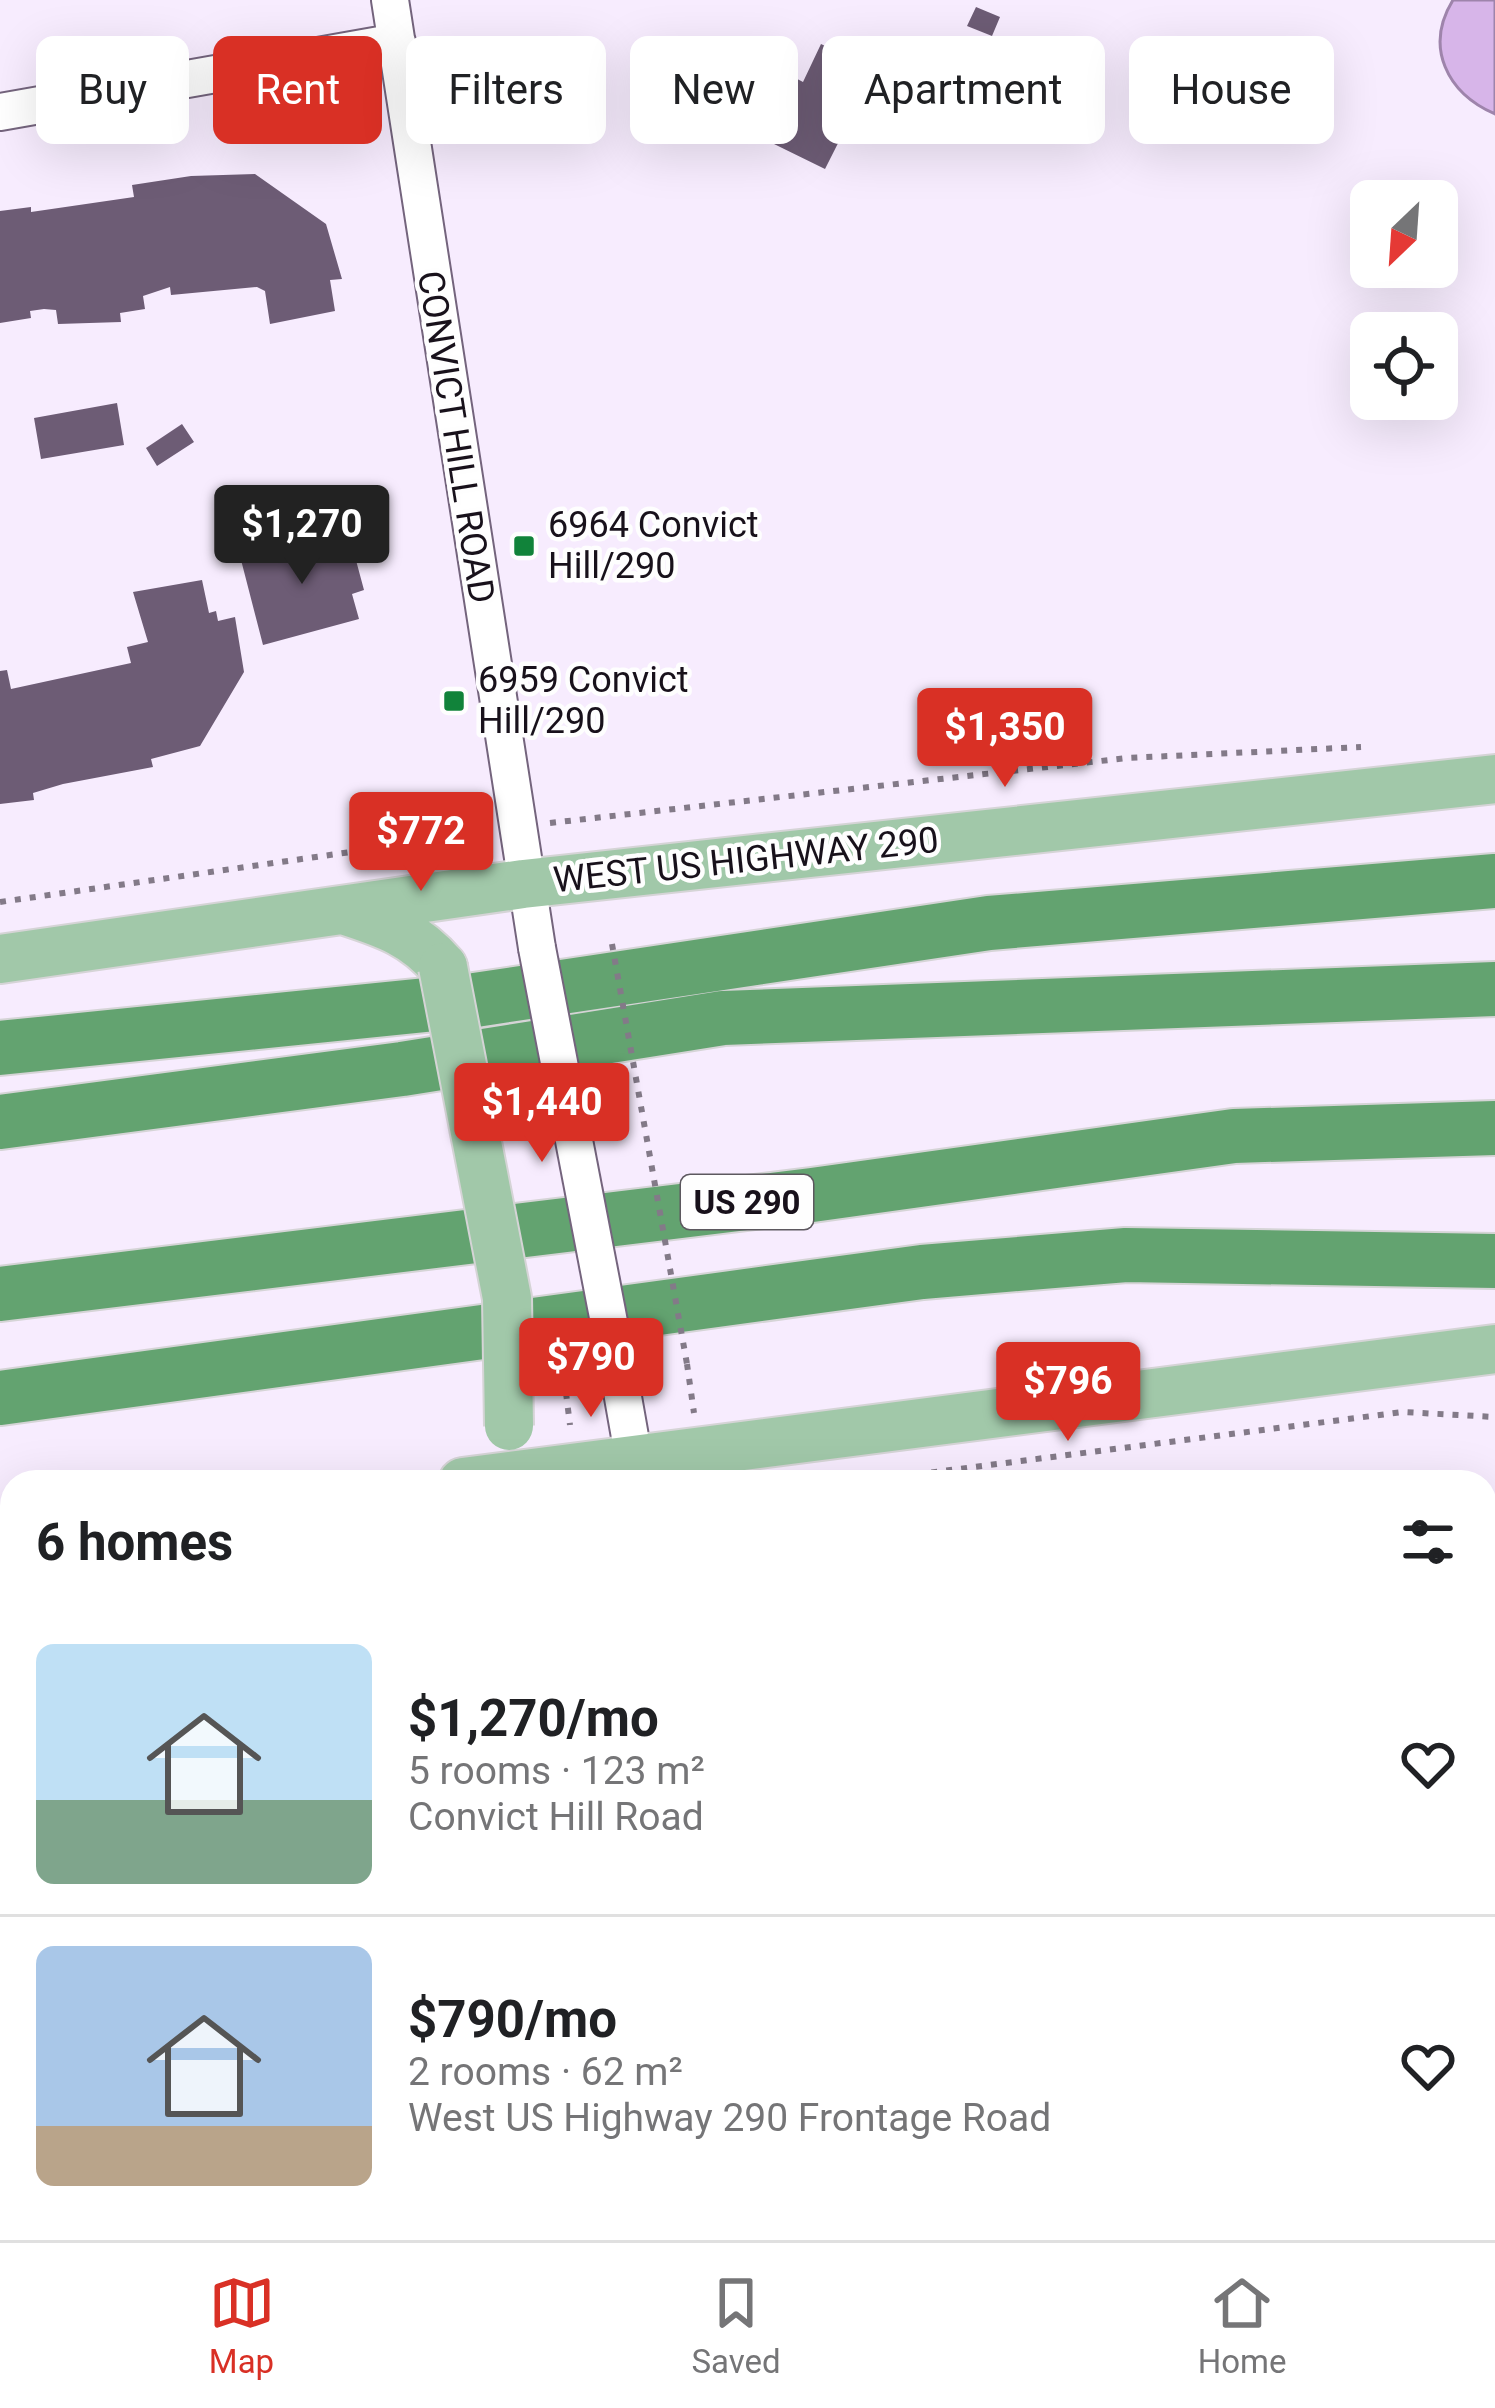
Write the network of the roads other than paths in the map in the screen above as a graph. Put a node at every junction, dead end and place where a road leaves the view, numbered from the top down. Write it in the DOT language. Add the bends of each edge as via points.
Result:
graph roads {
  1 [pos="390,0"];
  2 [pos="398,42"];
  3 [pos="0,112"];
  4 [pos="1495,779"];
  5 [pos="1495,881"];
  6 [pos="523,884"];
  7 [pos="342,910"];
  8 [pos="0,959"];
  9 [pos="459,983"];
  10 [pos="1495,989"];
  11 [pos="0,1048"];
  12 [pos="0,1120"];
  13 [pos="1495,1128"];
  14 [pos="1495,1261"];
  15 [pos="0,1294"];
  16 [pos="1495,1349"];
  17 [pos="0,1398"];
  18 [pos="463,1470"];
  19 [pos="637,1470"];
  20 [pos="644,1470"];
  1 -- 2 [label="street, CONVICT HILL ROAD"];
  2 -- 3 [label="street"];
  2 -- 6 [label="street, CONVICT HILL ROAD"];
  4 -- 6 [label="main road, WEST US HIGHWAY 290"];
  5 -- 9 [label="highway" via="989,922"];
  6 -- 7 [label="main road, WEST US HIGHWAY 290"];
  6 -- 19 [label="street, CONVICT HILL ROAD, bridge"];
  7 -- 8 [label="main road, WEST US HIGHWAY 290"];
  7 -- 9 [label="main road" via="423,943"];
  9 -- 11 [label="highway"];
  9 -- 12 [label="highway"];
  9 -- 18 [label="main road, bridge" via="507,1298 509,1426"];
  10 -- 12 [label="highway" via="723,1018"];
  13 -- 15 [label="highway, US 290" via="1234,1136"];
  14 -- 17 [label="highway" via="1126,1255 898,1276"];
  16 -- 20 [label="main road"];
}
